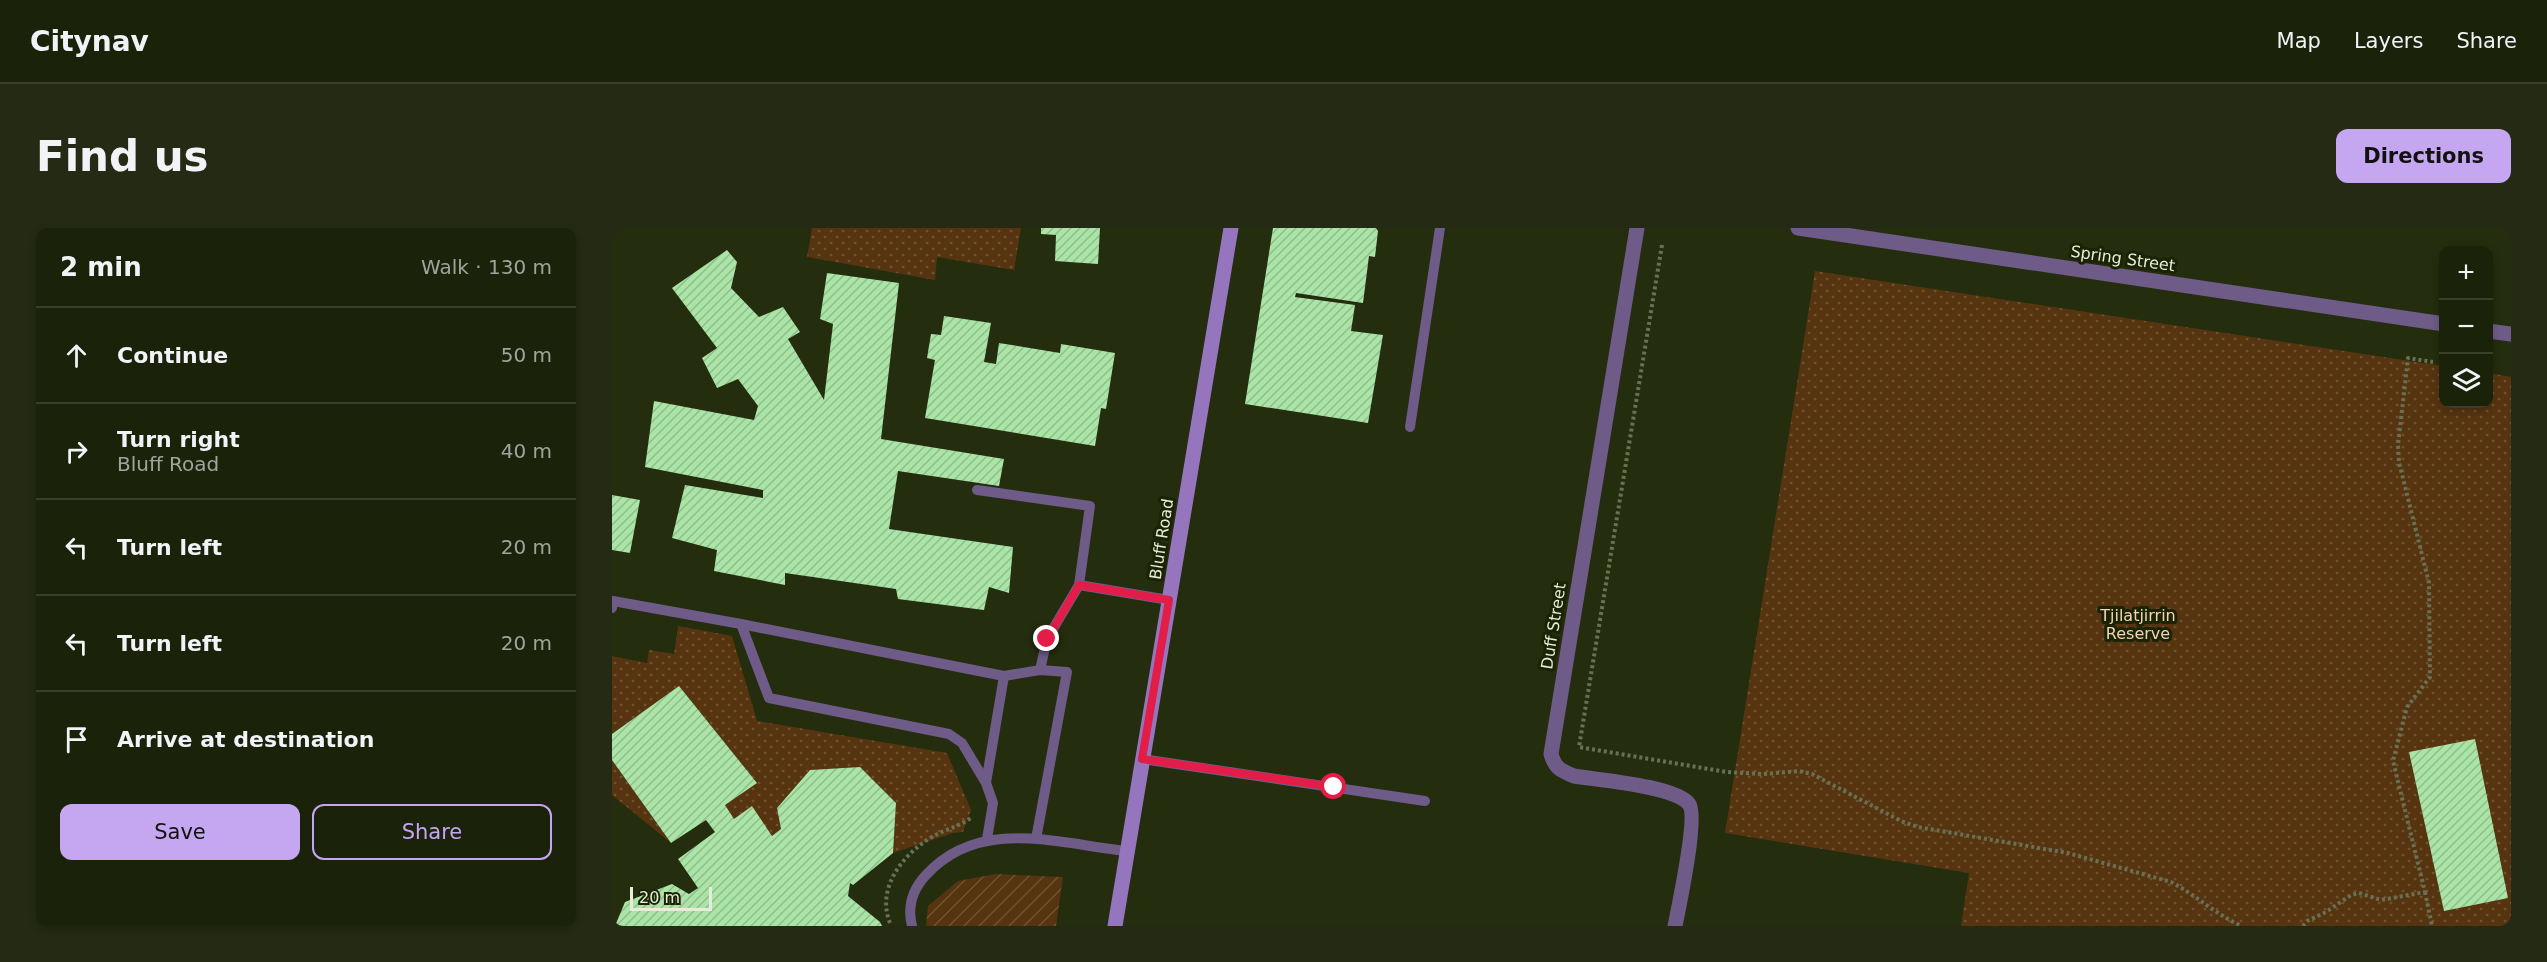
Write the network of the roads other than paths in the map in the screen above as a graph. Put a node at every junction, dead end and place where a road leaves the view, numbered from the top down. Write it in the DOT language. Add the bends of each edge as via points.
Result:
graph roads {
  1 [pos="1231,228"];
  2 [pos="1440,228"];
  3 [pos="1636,228"];
  4 [pos="1798,228"];
  5 [pos="2439,323"];
  6 [pos="2493,332"];
  7 [pos="2511,334"];
  8 [pos="1410,427"];
  9 [pos="977,490"];
  10 [pos="1079,585"];
  11 [pos="1169,600"];
  12 [pos="612,608"];
  13 [pos="741,624"];
  14 [pos="1040,670"];
  15 [pos="1004,676"];
  16 [pos="1142,759"];
  17 [pos="986,783"];
  18 [pos="1425,801"];
  19 [pos="987,839"];
  20 [pos="1036,839"];
  21 [pos="1127,851"];
  22 [pos="912,926"];
  23 [pos="1114,926"];
  24 [pos="1675,926"];
  1 -- 11 [label="main road, Bluff Road"];
  2 -- 8 [label="lane"];
  3 -- 24 [label="street, Duff Street" via="1551,754 1559,770 1574,776 1672,792 1690,805 1691,830"];
  4 -- 5 [label="street, Spring Street"];
  6 -- 7 [label="street"];
  9 -- 10 [label="lane" via="1090,506"];
  10 -- 11 [label="lane"];
  10 -- 14 [label="lane" via="1047,639"];
  11 -- 16 [label="main road, Bluff Road"];
  12 -- 13 [label="lane" via="613,601"];
  13 -- 15 [label="lane"];
  13 -- 17 [label="lane" via="769,698 949,734 962,743"];
  14 -- 15 [label="lane"];
  14 -- 20 [label="lane" via="1067,672"];
  15 -- 17 [label="lane"];
  16 -- 18 [label="lane"];
  16 -- 21 [label="main road, Bluff Road"];
  17 -- 19 [label="lane" via="993,803"];
  19 -- 20 [label="lane"];
  19 -- 22 [label="lane" via="963,846 935,865 914,888 909,915"];
  20 -- 21 [label="lane"];
  21 -- 23 [label="main road, Bluff Road"];
}
